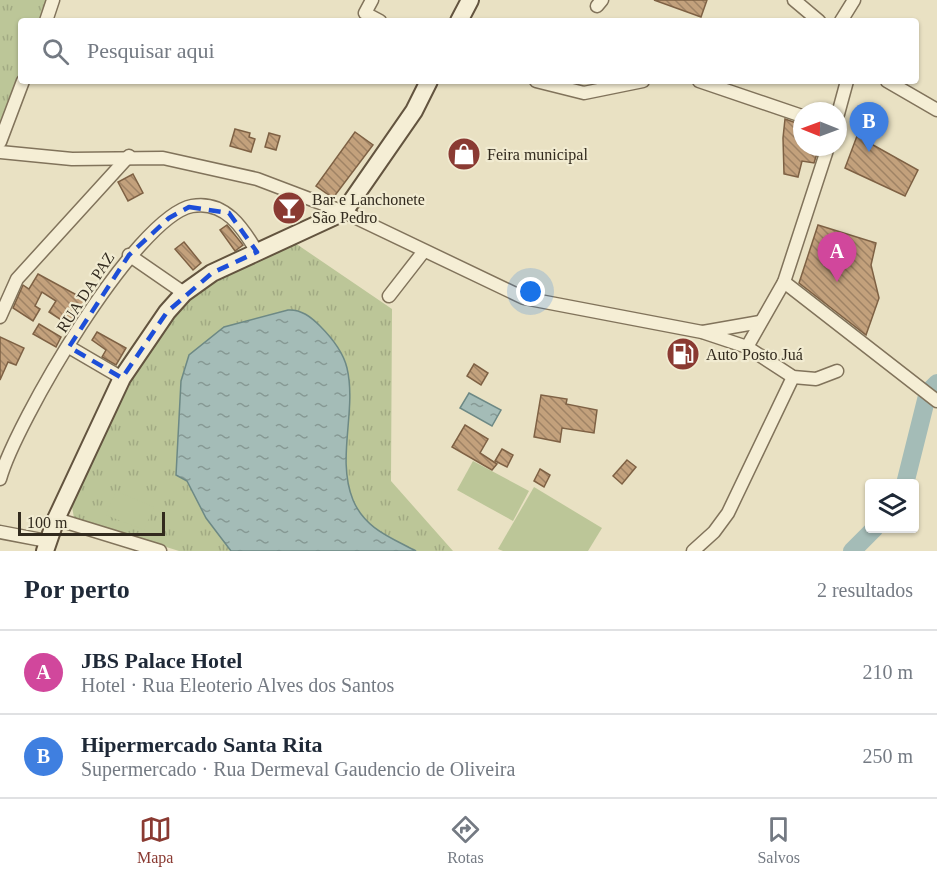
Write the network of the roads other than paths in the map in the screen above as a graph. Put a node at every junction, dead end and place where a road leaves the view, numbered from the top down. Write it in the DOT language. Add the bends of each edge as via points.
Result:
graph roads {
  1 [pos="53,0"];
  2 [pos="372,0"];
  3 [pos="470,0"];
  4 [pos="794,0"];
  5 [pos="854,0"];
  6 [pos="47,18"];
  7 [pos="375,18"];
  8 [pos="461,18"];
  9 [pos="815,18"];
  10 [pos="843,18"];
  11 [pos="22,84"];
  12 [pos="428,84"];
  13 [pos="549,84"];
  14 [pos="628,84"];
  15 [pos="708,84"];
  16 [pos="846,84"];
  17 [pos="892,84"];
  18 [pos="841,102"];
  19 [pos="937,110"];
  20 [pos="793,113"];
  21 [pos="0,142"];
  22 [pos="0,152"];
  23 [pos="129,156"];
  24 [pos="825,156"];
  25 [pos="344,212"];
  26 [pos="424,251"];
  27 [pos="257,252"];
  28 [pos="129,255"];
  29 [pos="784,282"];
  30 [pos="184,293"];
  31 [pos="389,296"];
  32 [pos="1,314"];
  33 [pos="760,322"];
  34 [pos="702,332"];
  35 [pos="69,347"];
  36 [pos="747,347"];
  37 [pos="837,370"];
  38 [pos="793,377"];
  39 [pos="122,378"];
  40 [pos="936,400"];
  41 [pos="0,479"];
  42 [pos="56,519"];
  43 [pos="0,532"];
  44 [pos="46,546"];
  45 [pos="160,551"];
  46 [pos="693,551"];
  1 -- 6 [label="street"];
  2 -- 7 [label="street" via="365,13"];
  3 -- 8 [label="street"];
  4 -- 9 [label="street"];
  5 -- 10 [label="street"];
  11 -- 21 [label="street"];
  12 -- 25 [label="street" via="414,111"];
  13 -- 14 [label="street" via="584,93"];
  15 -- 20 [label="street"];
  16 -- 18 [label="street"];
  17 -- 19 [label="street"];
  22 -- 23 [label="street" via="72,159"];
  23 -- 25 [label="street" via="163,158 257,179"];
  23 -- 32 [label="street" via="17,279"];
  24 -- 29 [label="street"];
  25 -- 26 [label="street"];
  25 -- 27 [label="street"];
  26 -- 31 [label="street"];
  26 -- 34 [label="street" via="524,298"];
  27 -- 28 [label="street, RUA DA PAZ" via="229,213 194,206 169,218"];
  27 -- 30 [label="street" via="212,273"];
  28 -- 30 [label="street, RUA DA PAZ"];
  28 -- 35 [label="street, RUA DA PAZ"];
  29 -- 33 [label="street"];
  29 -- 40 [label="street"];
  30 -- 39 [label="street"];
  33 -- 34 [label="street"];
  33 -- 36 [label="street"];
  34 -- 36 [label="street"];
  35 -- 39 [label="street, RUA DA PAZ"];
  35 -- 41 [label="street, RUA DA PAZ" via="21,430"];
  36 -- 38 [label="street"];
  37 -- 38 [label="street" via="816,379"];
  38 -- 46 [label="street" via="728,513"];
  39 -- 42 [label="street"];
  42 -- 44 [label="street"];
  42 -- 45 [label="street"];
  43 -- 44 [label="street"];
}
